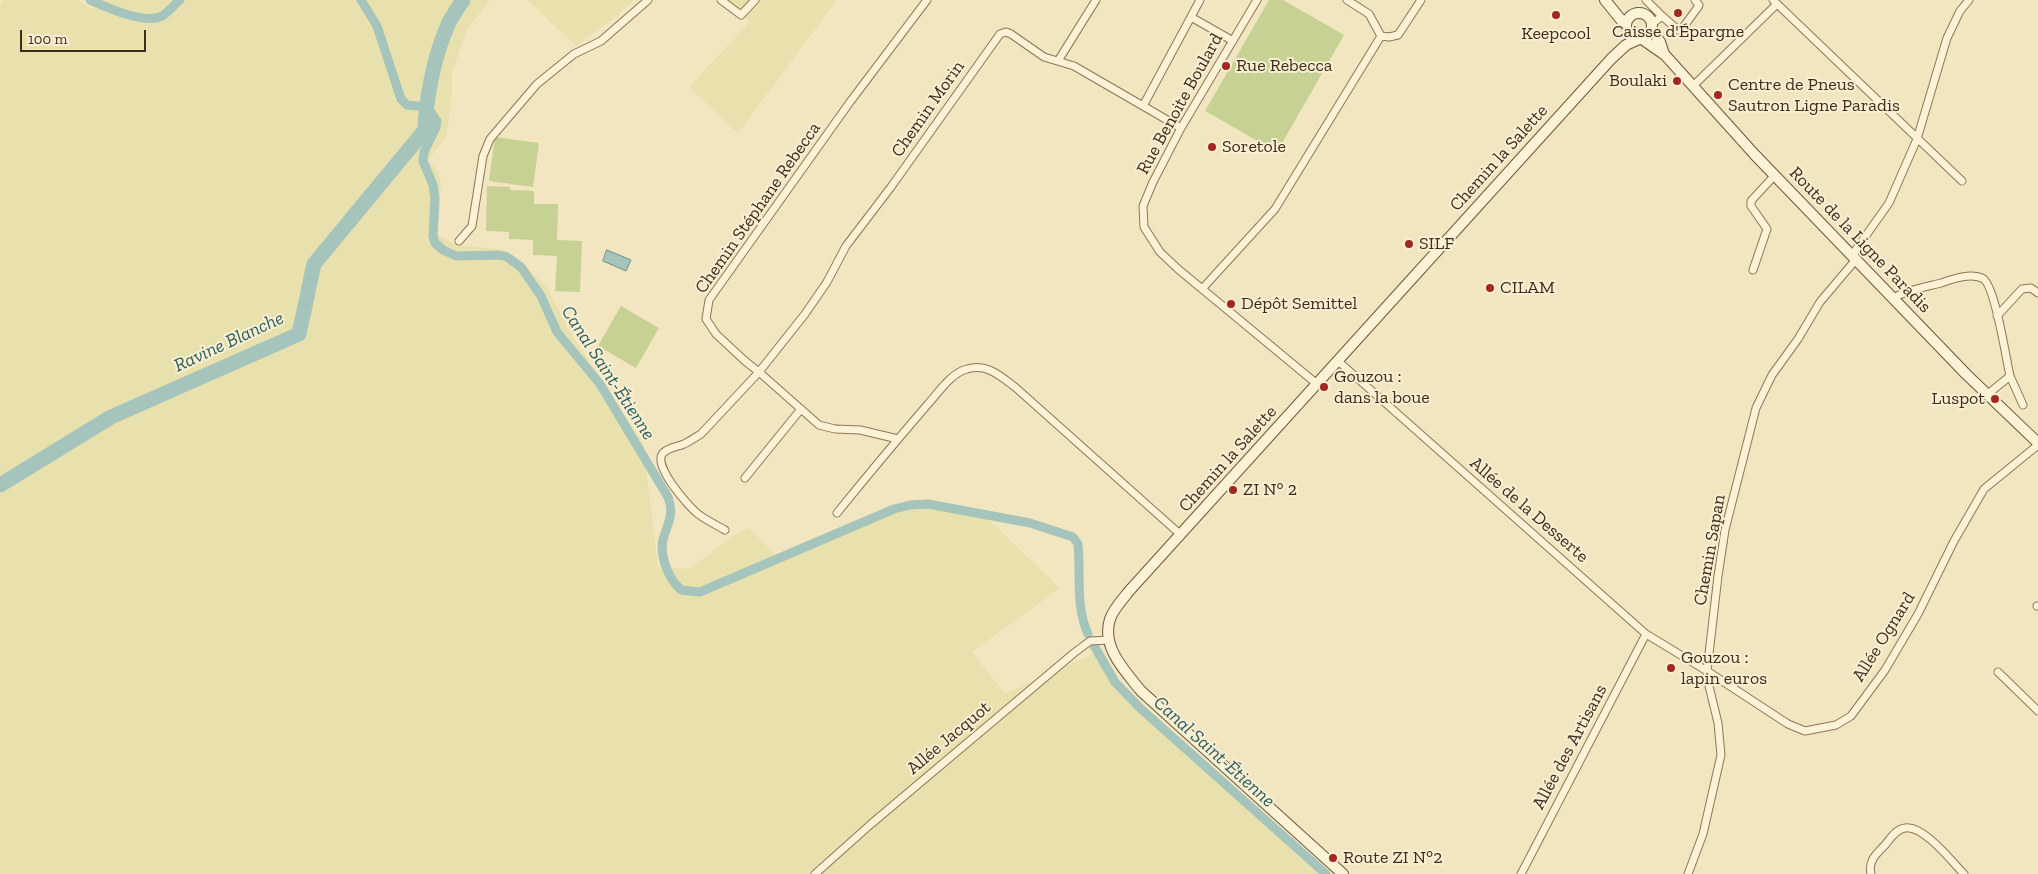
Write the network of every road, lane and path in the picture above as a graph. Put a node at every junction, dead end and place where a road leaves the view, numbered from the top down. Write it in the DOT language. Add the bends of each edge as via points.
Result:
graph roads {
  1 [pos="648,0"];
  2 [pos="721,0"];
  3 [pos="755,0"];
  4 [pos="928,0"];
  5 [pos="1096,0"];
  6 [pos="1200,0"];
  7 [pos="1257,0"];
  8 [pos="1421,0"];
  9 [pos="1606,0"];
  10 [pos="1646,0"];
  11 [pos="1969,0"];
  12 [pos="1353,1"];
  13 [pos="1699,2"];
  14 [pos="1775,2"];
  15 [pos="1634,14"];
  16 [pos="1662,16"];
  17 [pos="1191,17"];
  18 [pos="1626,27"];
  19 [pos="1652,27"];
  20 [pos="1382,36"];
  21 [pos="1641,39"];
  22 [pos="1233,41"];
  23 [pos="1665,55"];
  24 [pos="1611,59"];
  25 [pos="1058,60"];
  26 [pos="1693,86"];
  27 [pos="1143,106"];
  28 [pos="1182,128"];
  29 [pos="1917,139"];
  30 [pos="1775,175"];
  31 [pos="1962,181"];
  32 [pos="459,241"];
  33 [pos="1854,257"];
  34 [pos="1753,270"];
  35 [pos="1202,289"];
  36 [pos="2038,292"];
  37 [pos="1893,298"];
  38 [pos="1998,316"];
  39 [pos="1338,361"];
  40 [pos="759,372"];
  41 [pos="2010,376"];
  42 [pos="1317,384"];
  43 [pos="1988,394"];
  44 [pos="2023,405"];
  45 [pos="801,410"];
  46 [pos="898,438"];
  47 [pos="2038,444"];
  48 [pos="745,478"];
  49 [pos="837,513"];
  50 [pos="725,530"];
  51 [pos="1181,535"];
  52 [pos="1646,634"];
  53 [pos="1110,640"];
  54 [pos="1707,671"];
  55 [pos="1998,672"];
  56 [pos="2038,711"];
  57 [pos="815,874"];
  58 [pos="1343,874"];
  59 [pos="1521,874"];
  60 [pos="1688,874"];
  61 [pos="1871,874"];
  62 [pos="1964,874"];
  1 -- 32 [label="street" via="601,41 574,54 537,84 490,139 483,156 472,226"];
  2 -- 3 [label="street" via="741,15"];
  4 -- 40 [label="street, Chemin Stéphane Rebecca" via="850,102 710,300 706,317 710,327"];
  5 -- 25 [label="street"];
  6 -- 17 [label="street"];
  7 -- 22 [label="street, Rue Benoite Boulard"];
  8 -- 20 [label="street" via="1398,35"];
  9 -- 15 [label="street"];
  9 -- 18 [label="street"];
  10 -- 16 [label="street"];
  11 -- 29 [label="street, Chemin Sapan" via="1947,38"];
  12 -- 20 [label="street" via="1369,14"];
  13 -- 16 [label="street" via="1680,30"];
  14 -- 26 [label="street"];
  14 -- 29 [label="street"];
  15 -- 18 [label="street"];
  15 -- 19 [label="street" via="1644,14"];
  16 -- 19 [label="street"];
  17 -- 22 [label="street"];
  17 -- 27 [label="street"];
  18 -- 21 [label="street" via="1631,36"];
  18 -- 24 [label="street, Chemin la Salette"];
  19 -- 21 [label="street" via="1649,34"];
  19 -- 23 [label="street, Route de la Ligne Paradis"];
  20 -- 35 [label="street" via="1275,209"];
  21 -- 23 [label="street, Route de la Ligne Paradis"];
  21 -- 24 [label="street, Chemin la Salette" via="1626,45"];
  22 -- 28 [label="street, Rue Benoite Boulard"];
  23 -- 26 [label="street, Route de la Ligne Paradis"];
  24 -- 39 [label="street, Chemin la Salette"];
  25 -- 27 [label="street, Chemin Morin"];
  25 -- 40 [label="street, Chemin Morin" via="1044,57 1011,34 1000,34 846,246 805,314"];
  26 -- 30 [label="street, Route de la Ligne Paradis"];
  27 -- 28 [label="street, Chemin Morin"];
  28 -- 35 [label="street, Rue Benoite Boulard" via="1143,206 1144,227 1160,252"];
  29 -- 31 [label="street"];
  29 -- 33 [label="street, Chemin Sapan" via="1889,204"];
  30 -- 33 [label="street, Route de la Ligne Paradis"];
  30 -- 34 [label="street" via="1751,201 1767,230"];
  33 -- 37 [label="street, Route de la Ligne Paradis"];
  33 -- 54 [label="street, Chemin Sapan" via="1772,375 1756,408 1725,530"];
  35 -- 42 [label="street"];
  36 -- 38 [label="street" via="2022,288"];
  37 -- 38 [label="street" via="1974,276 1987,282"];
  37 -- 43 [label="street, Route de la Ligne Paradis"];
  38 -- 41 [label="street"];
  39 -- 42 [label="street, Chemin la Salette"];
  39 -- 52 [label="street, Allée de la Desserte"];
  40 -- 45 [label="street, Chemin Stéphane Rebecca"];
  40 -- 50 [label="street" via="701,434 664,452 660,460 685,502 699,515"];
  41 -- 43 [label="street"];
  41 -- 44 [label="street"];
  42 -- 51 [label="street, Chemin la Salette"];
  43 -- 47 [label="street, Route de la Ligne Paradis"];
  45 -- 46 [label="street, Chemin Stéphane Rebecca" via="822,427"];
  45 -- 48 [label="street"];
  46 -- 49 [label="street"];
  46 -- 51 [label="street" via="962,370 978,367 995,371"];
  47 -- 54 [label="street, Allée Ognard" via="1984,489 1918,614 1884,670 1851,716 1843,722 1821,729 1796,729"];
  51 -- 53 [label="street, Chemin la Salette" via="1118,605 1110,620"];
  52 -- 54 [label="street, Allée de la Desserte"];
  52 -- 59 [label="street, Allée des Artisans"];
  53 -- 57 [label="street, Allée Jacquot" via="1090,641 1074,653"];
  53 -- 58 [label="street, Chemin la Salette" via="1115,657 1141,691"];
  54 -- 60 [label="street, Chemin Sapan" via="1721,755 1703,834"];
  55 -- 56 [label="street"];
  61 -- 62 [label="street" via="1873,857 1905,828 1923,833"];
}
